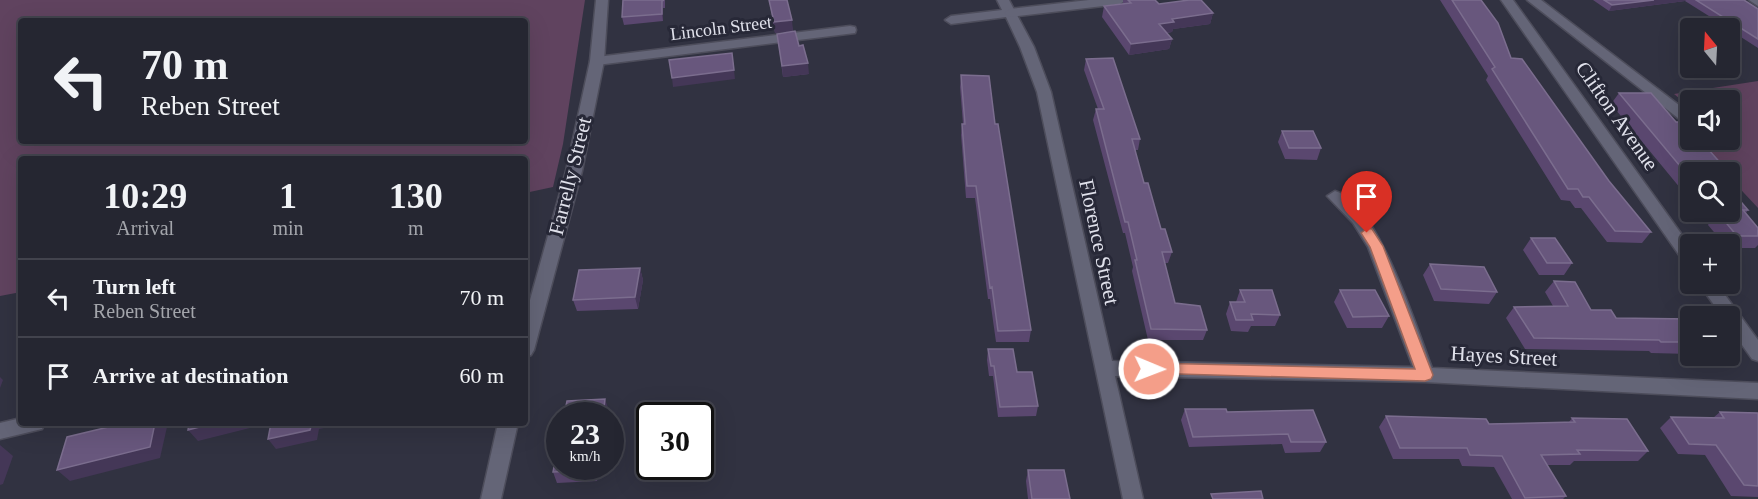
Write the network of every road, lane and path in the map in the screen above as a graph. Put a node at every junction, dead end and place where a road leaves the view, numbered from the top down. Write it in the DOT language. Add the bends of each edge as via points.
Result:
graph roads {
  1 [pos="602,0"];
  2 [pos="1120,0"];
  3 [pos="1506,0"];
  4 [pos="1533,0"];
  5 [pos="1007,7"];
  6 [pos="951,20"];
  7 [pos="850,30"];
  8 [pos="597,61"];
  9 [pos="1680,113"];
  10 [pos="1335,196"];
  11 [pos="1680,244"];
  12 [pos="1715,294"];
  13 [pos="529,314"];
  14 [pos="1758,354"];
  15 [pos="1103,368"];
  16 [pos="1425,375"];
  17 [pos="1758,391"];
  18 [pos="22,426"];
  19 [pos="507,426"];
  20 [pos="0,431"];
  21 [pos="491,499"];
  22 [pos="1133,499"];
  1 -- 8 [label="street, Farrelly Street"];
  2 -- 5 [label="street"];
  3 -- 11 [label="street, Clifton Avenue"];
  4 -- 9 [label="street"];
  5 -- 6 [label="street"];
  5 -- 15 [label="street, Florence Street" via="1044,92"];
  7 -- 8 [label="street, Lincoln Street"];
  8 -- 13 [label="street, Farrelly Street" via="574,171"];
  10 -- 16 [label="street" via="1359,219 1376,246"];
  12 -- 14 [label="street"];
  15 -- 16 [label="street, Hayes Street"];
  15 -- 22 [label="street, Florence Street"];
  16 -- 17 [label="street, Hayes Street"];
  18 -- 20 [label="street"];
  19 -- 21 [label="street"];
}
